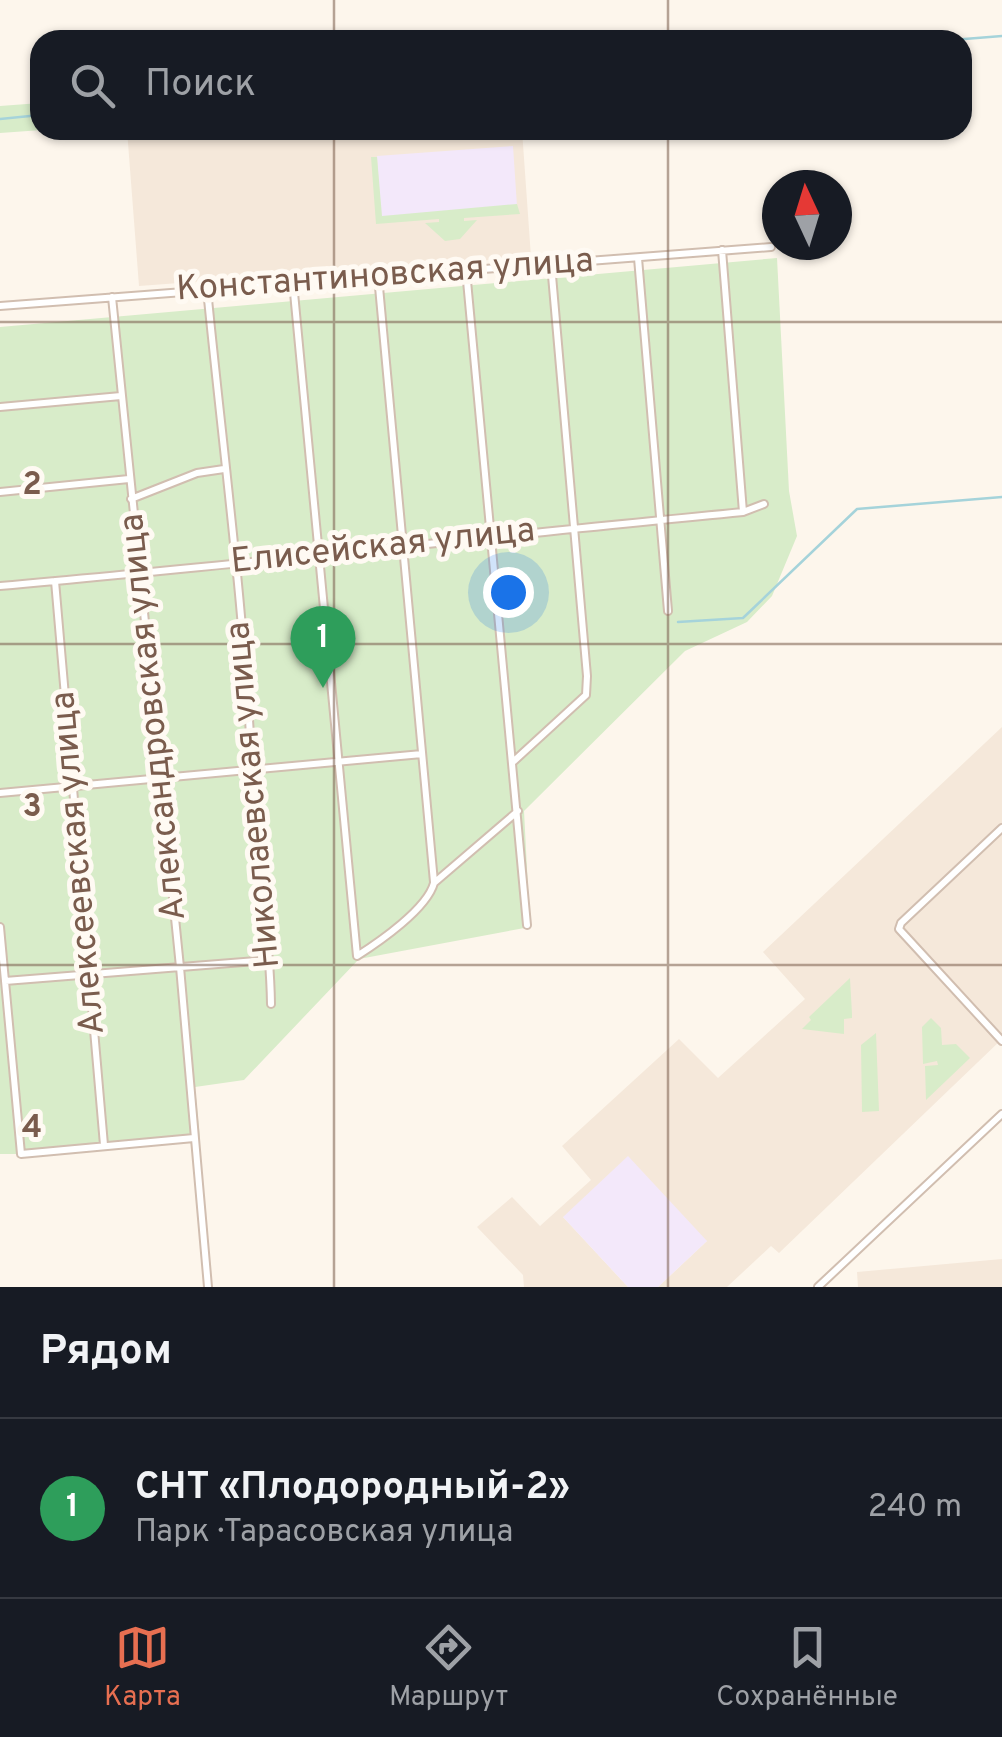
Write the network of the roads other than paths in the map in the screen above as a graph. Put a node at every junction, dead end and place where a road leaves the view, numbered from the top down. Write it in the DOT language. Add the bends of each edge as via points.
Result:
graph roads {
  1 [pos="762,248"];
  2 [pos="722,250"];
  3 [pos="638,258"];
  4 [pos="551,264"];
  5 [pos="466,270"];
  6 [pos="378,276"];
  7 [pos="293,282"];
  8 [pos="207,289"];
  9 [pos="112,297"];
  10 [pos="0,306"];
  11 [pos="121,396"];
  12 [pos="0,407"];
  13 [pos="224,469"];
  14 [pos="130,479"];
  15 [pos="0,492"];
  16 [pos="131,499"];
  17 [pos="764,504"];
  18 [pos="743,512"];
  19 [pos="659,520"];
  20 [pos="574,528"];
  21 [pos="489,536"];
  22 [pos="405,546"];
  23 [pos="318,557"];
  24 [pos="233,562"];
  25 [pos="139,574"];
  26 [pos="55,581"];
  27 [pos="0,586"];
  28 [pos="668,611"];
  29 [pos="422,754"];
  30 [pos="337,762"];
  31 [pos="513,762"];
  32 [pos="251,770"];
  33 [pos="161,778"];
  34 [pos="72,786"];
  35 [pos="0,793"];
  36 [pos="518,810"];
  37 [pos="1002,828"];
  38 [pos="434,884"];
  39 [pos="527,924"];
  40 [pos="0,928"];
  41 [pos="268,960"];
  42 [pos="180,967"];
  43 [pos="88,974"];
  44 [pos="5,980"];
  45 [pos="271,1004"];
  46 [pos="1002,1041"];
  47 [pos="1002,1114"];
  48 [pos="194,1138"];
  49 [pos="104,1145"];
  50 [pos="208,1287"];
  51 [pos="818,1287"];
  1 -- 2 [label="street, Константиновская улица"];
  2 -- 3 [label="street, Константиновская улица"];
  2 -- 18 [label="street"];
  3 -- 4 [label="street, Константиновская улица"];
  3 -- 19 [label="street"];
  4 -- 5 [label="street, Константиновская улица"];
  4 -- 20 [label="street"];
  5 -- 6 [label="street, Константиновская улица"];
  5 -- 21 [label="street"];
  6 -- 7 [label="street, Константиновская улица"];
  6 -- 22 [label="street"];
  7 -- 8 [label="street, Константиновская улица"];
  7 -- 23 [label="street"];
  8 -- 9 [label="street, Константиновская улица"];
  8 -- 13 [label="street, Николаевская улица"];
  9 -- 10 [label="street, Константиновская улица"];
  9 -- 11 [label="street, Александровская улица"];
  11 -- 12 [label="street"];
  11 -- 14 [label="street, Александровская улица"];
  13 -- 16 [label="street"];
  13 -- 24 [label="street, Николаевская улица"];
  14 -- 15 [label="street"];
  14 -- 16 [label="street, Александровская улица"];
  16 -- 25 [label="street, Александровская улица"];
  17 -- 18 [label="street, Елисейская улица"];
  18 -- 19 [label="street, Елисейская улица"];
  19 -- 20 [label="street, Елисейская улица"];
  19 -- 28 [label="street"];
  20 -- 21 [label="street, Елисейская улица"];
  20 -- 31 [label="street" via="586,695"];
  21 -- 22 [label="street, Елисейская улица"];
  21 -- 31 [label="street"];
  22 -- 23 [label="street, Елисейская улица"];
  22 -- 29 [label="street"];
  23 -- 24 [label="street, Елисейская улица"];
  23 -- 30 [label="street"];
  24 -- 25 [label="street, Елисейская улица"];
  24 -- 32 [label="street, Николаевская улица"];
  25 -- 26 [label="street, Елисейская улица"];
  25 -- 33 [label="street, Александровская улица"];
  26 -- 27 [label="street, Елисейская улица"];
  26 -- 34 [label="street, Алексеевская улица"];
  29 -- 30 [label="street"];
  29 -- 38 [label="street"];
  30 -- 32 [label="street"];
  30 -- 38 [label="street" via="357,956 428,898"];
  31 -- 36 [label="street"];
  32 -- 33 [label="street"];
  32 -- 41 [label="street, Николаевская улица"];
  33 -- 34 [label="street"];
  33 -- 42 [label="street, Александровская улица"];
  34 -- 35 [label="street"];
  34 -- 43 [label="street, Алексеевская улица"];
  36 -- 38 [label="street"];
  36 -- 39 [label="street"];
  37 -- 46 [label="street" via="900,929"];
  40 -- 44 [label="street"];
  41 -- 42 [label="street"];
  41 -- 45 [label="street, Николаевская улица"];
  42 -- 43 [label="street"];
  42 -- 48 [label="street, Александровская улица"];
  43 -- 44 [label="street"];
  43 -- 49 [label="street, Алексеевская улица"];
  44 -- 49 [label="street" via="21,1154"];
  47 -- 51 [label="street"];
  48 -- 49 [label="street"];
  48 -- 50 [label="street, Александровская улица"];
}
